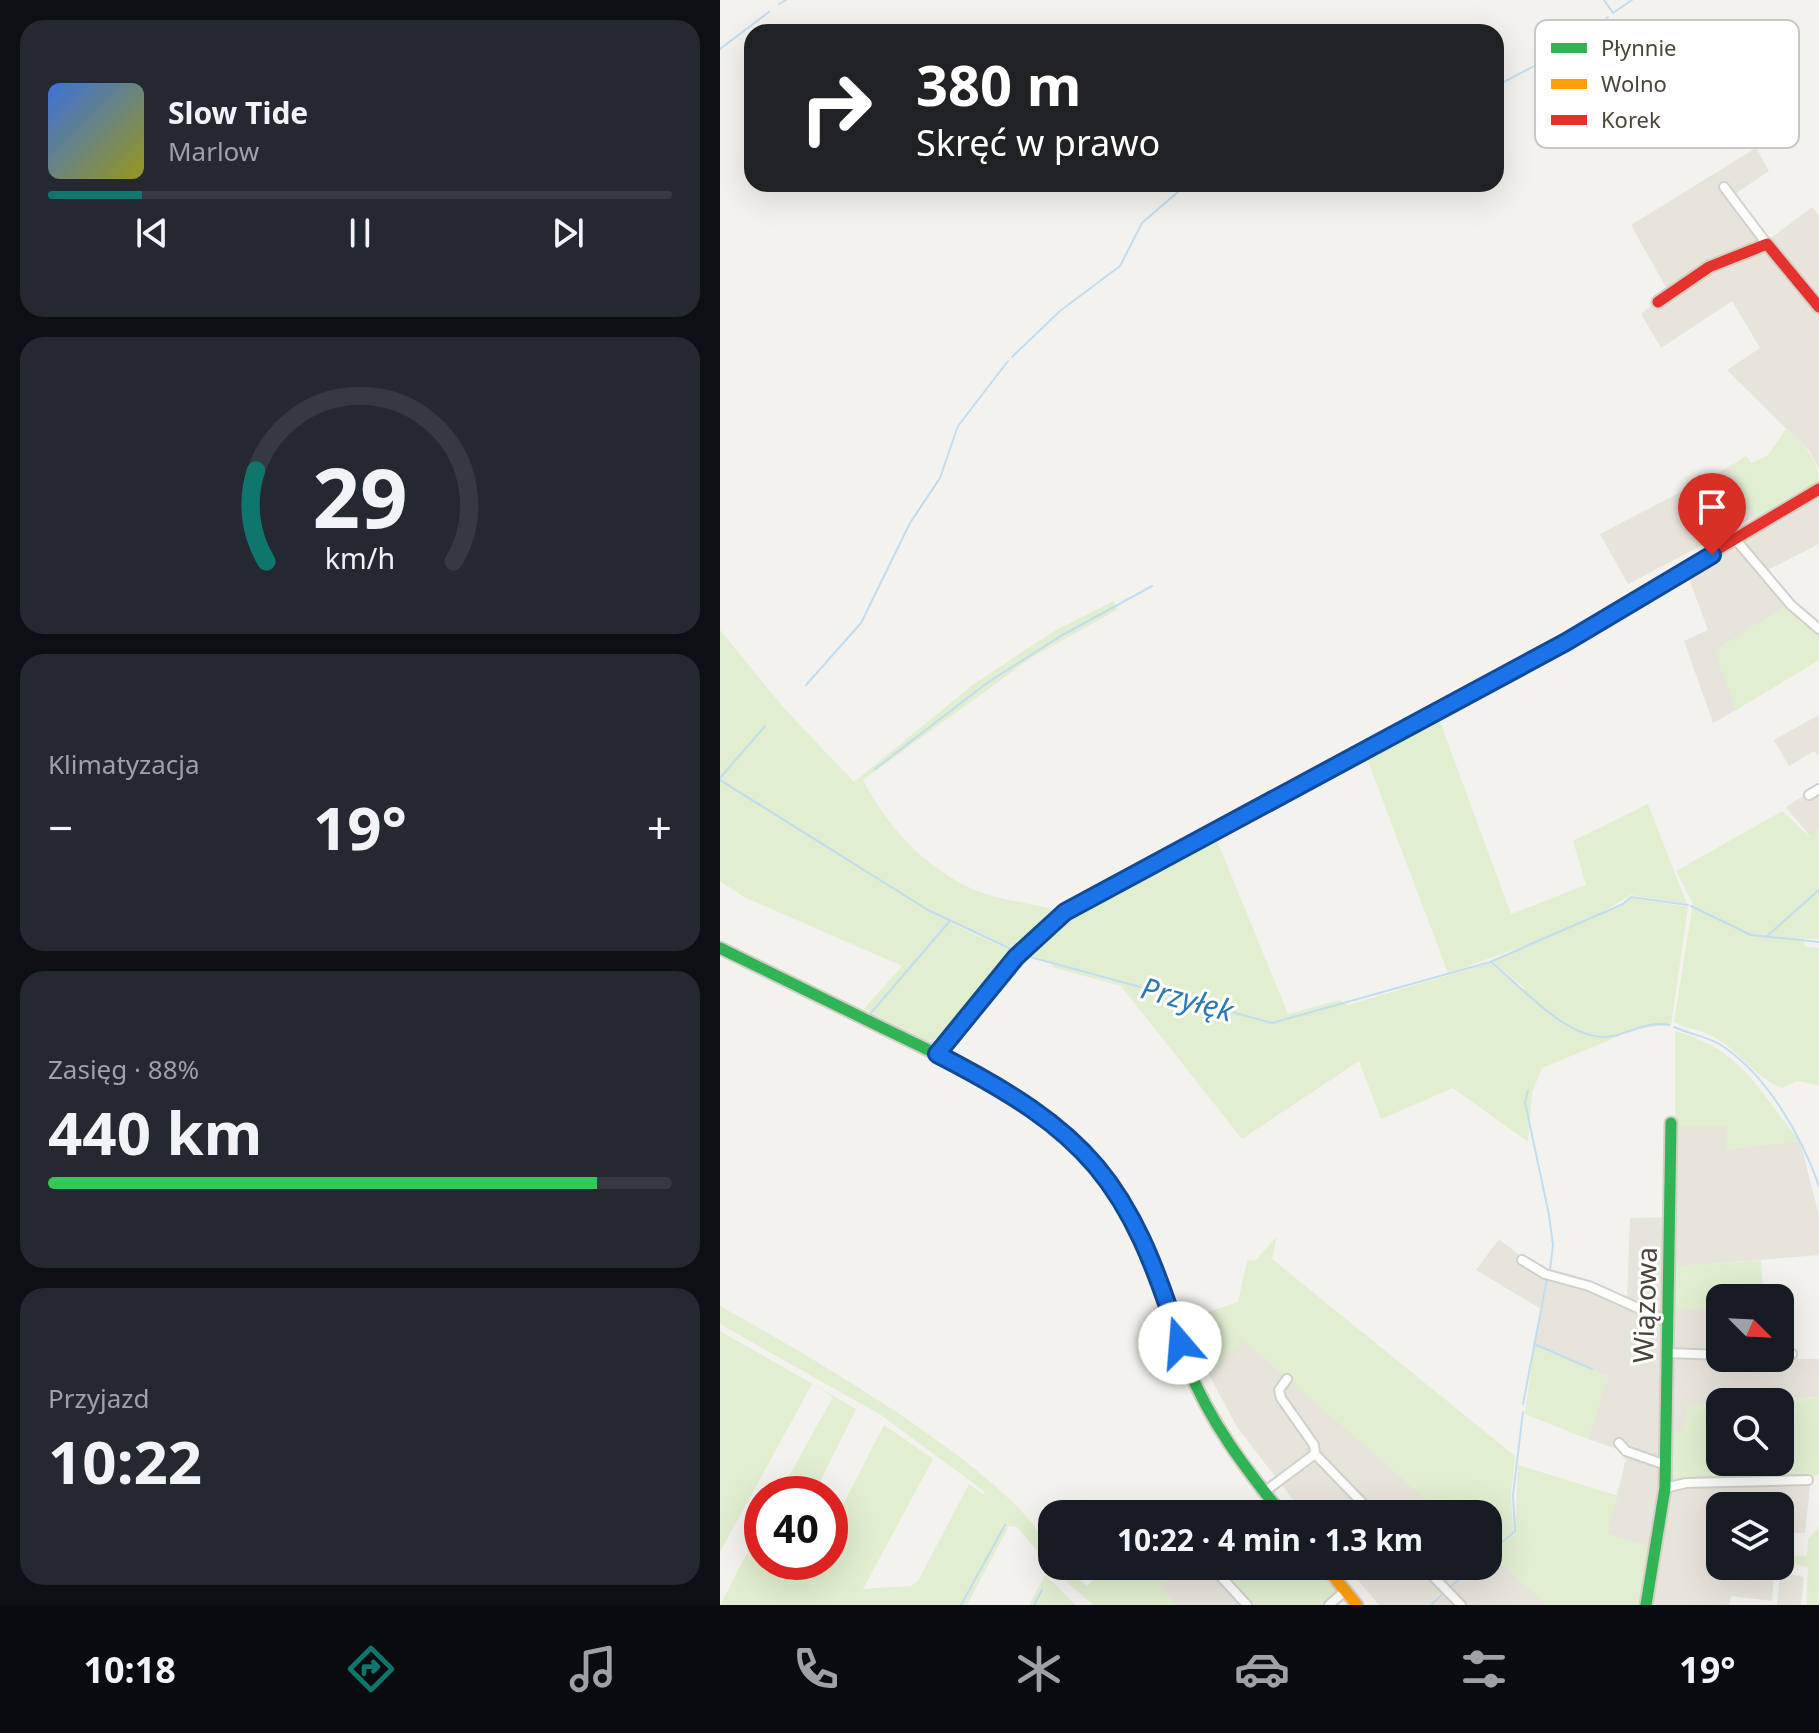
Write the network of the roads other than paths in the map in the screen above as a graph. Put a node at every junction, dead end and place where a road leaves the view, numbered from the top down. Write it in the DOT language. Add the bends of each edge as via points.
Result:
graph roads {
  1 [pos="1724,187"];
  2 [pos="1767,244"];
  3 [pos="1658,302"];
  4 [pos="1819,307"];
  5 [pos="1819,489"];
  6 [pos="1736,540"];
  7 [pos="1819,629"];
  8 [pos="1819,789"];
  9 [pos="1809,795"];
  10 [pos="720,948"];
  11 [pos="937,1054"];
  12 [pos="1671,1123"];
  13 [pos="1522,1260"];
  14 [pos="1669,1322"];
  15 [pos="1669,1353"];
  16 [pos="1706,1354"];
  17 [pos="1287,1379"];
  18 [pos="1619,1443"];
  19 [pos="1315,1454"];
  20 [pos="1663,1464"];
  21 [pos="1808,1480"];
  22 [pos="1665,1488"];
  23 [pos="1264,1492"];
  24 [pos="1271,1500"];
  25 [pos="1359,1500"];
  26 [pos="1224,1580"];
  27 [pos="1336,1580"];
  28 [pos="1437,1580"];
  29 [pos="1345,1591"];
  30 [pos="1247,1605"];
  31 [pos="1329,1605"];
  32 [pos="1357,1605"];
  33 [pos="1461,1605"];
  34 [pos="1646,1605"];
  1 -- 2 [label="street"];
  2 -- 3 [label="street" via="1727,256"];
  2 -- 4 [label="street"];
  5 -- 6 [label="street"];
  6 -- 7 [label="street" via="1791,605"];
  6 -- 11 [label="street" via="1553,649 1065,912 1020,953"];
  8 -- 9 [label="street"];
  10 -- 11 [label="street"];
  11 -- 23 [label="street" via="1036,1110 1104,1175 1142,1236 1189,1370 1224,1438"];
  12 -- 14 [label="street, Wiązowa"];
  13 -- 14 [label="street"];
  14 -- 15 [label="street, Wiązowa"];
  15 -- 16 [label="street"];
  15 -- 20 [label="street, Wiązowa"];
  17 -- 19 [label="street" via="1279,1390 1281,1398"];
  18 -- 20 [label="street" via="1626,1451"];
  19 -- 23 [label="street"];
  19 -- 25 [label="street"];
  20 -- 22 [label="street, Wiązowa"];
  21 -- 22 [label="street"];
  22 -- 34 [label="street, Wiązowa"];
  23 -- 24 [label="street"];
  26 -- 30 [label="street"];
  27 -- 29 [label="street"];
  28 -- 33 [label="street"];
  29 -- 31 [label="street"];
  29 -- 32 [label="street"];
}
